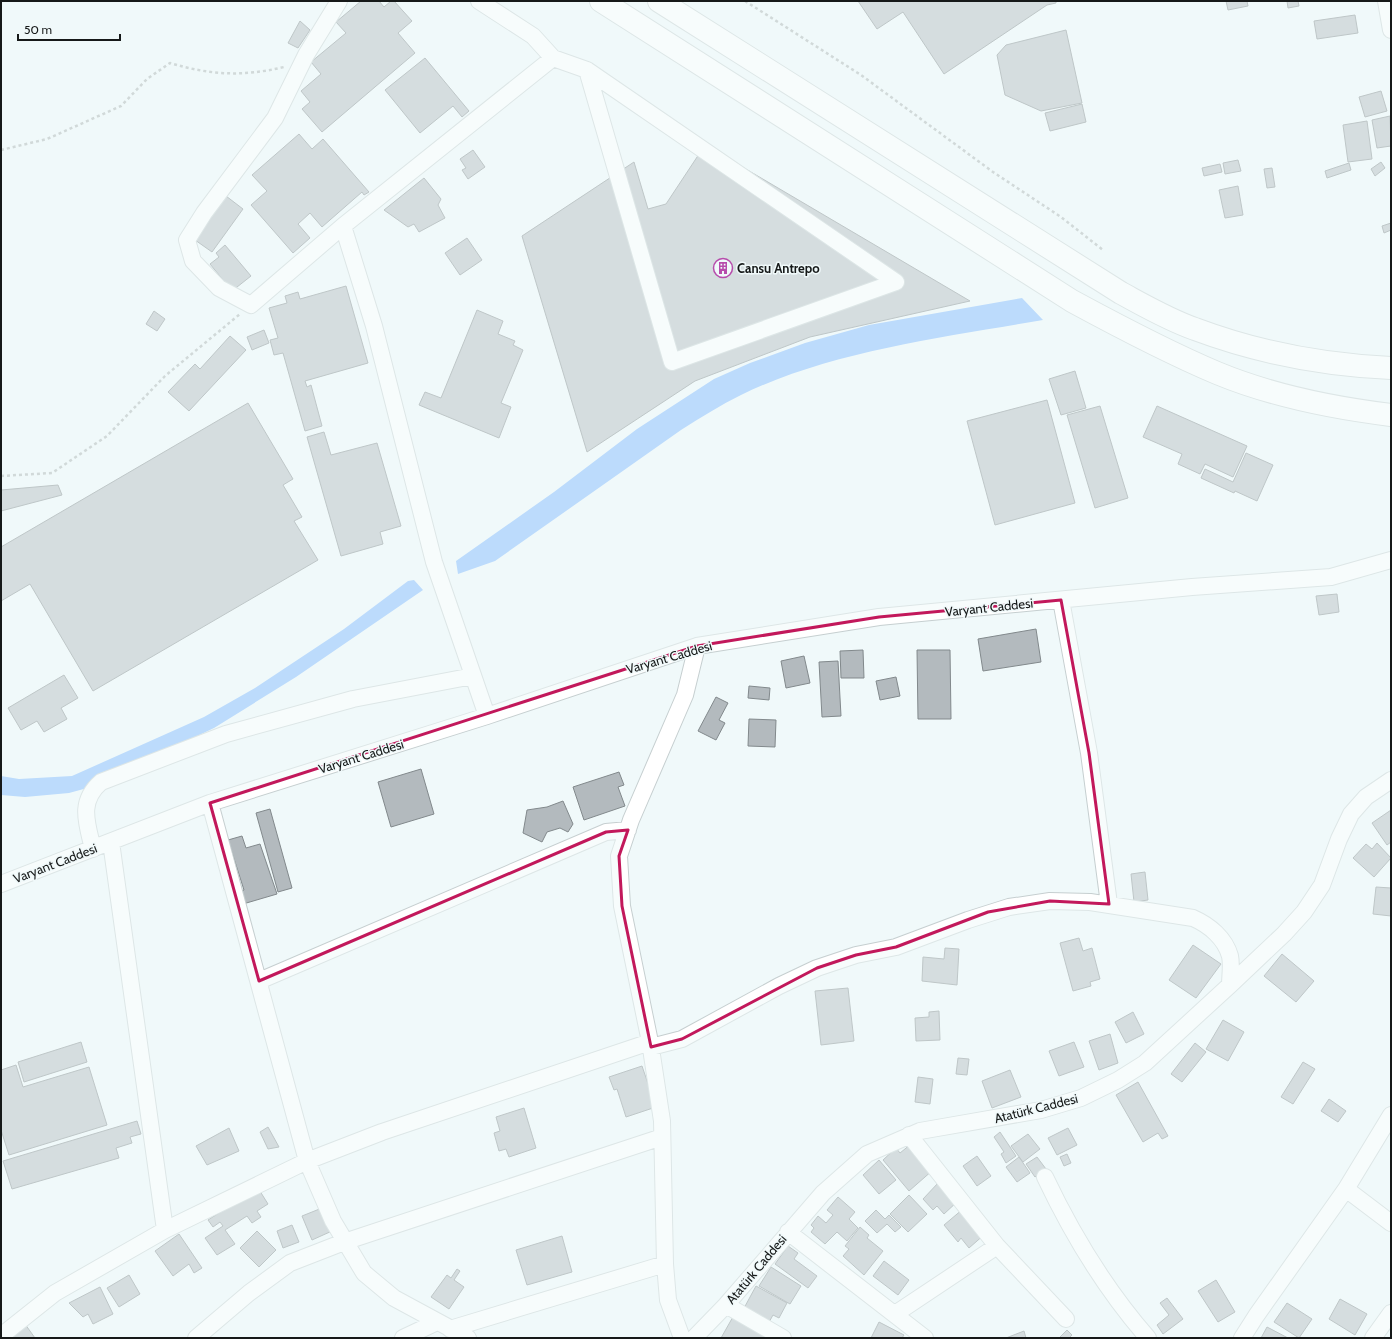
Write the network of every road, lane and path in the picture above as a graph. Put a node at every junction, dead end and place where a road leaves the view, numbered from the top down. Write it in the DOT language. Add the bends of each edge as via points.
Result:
graph roads {
  1 [pos="339,1"];
  2 [pos="479,1"];
  3 [pos="601,1"];
  4 [pos="659,1"];
  5 [pos="746,1"];
  6 [pos="1386,1"];
  7 [pos="1391,30"];
  8 [pos="553,58"];
  9 [pos="302,63"];
  10 [pos="587,70"];
  11 [pos="1,150"];
  12 [pos="343,226"];
  13 [pos="1103,250"];
  14 [pos="251,304"];
  15 [pos="1391,368"];
  16 [pos="1391,415"];
  17 [pos="1,476"];
  18 [pos="1391,560"];
  19 [pos="1060,600"];
  20 [pos="697,646"];
  21 [pos="473,676"];
  22 [pos="487,716"];
  23 [pos="1391,780"];
  24 [pos="210,803"];
  25 [pos="628,830"];
  26 [pos="111,842"];
  27 [pos="93,849"];
  28 [pos="1,884"];
  29 [pos="1109,904"];
  30 [pos="259,981"];
  31 [pos="1230,985"];
  32 [pos="650,1045"];
  33 [pos="1391,1116"];
  34 [pos="909,1136"];
  35 [pos="662,1137"];
  36 [pos="307,1162"];
  37 [pos="1045,1177"];
  38 [pos="1346,1189"];
  39 [pos="1391,1223"];
  40 [pos="166,1230"];
  41 [pos="788,1232"];
  42 [pos="344,1242"];
  43 [pos="997,1246"];
  44 [pos="665,1264"];
  45 [pos="726,1305"];
  46 [pos="1391,1313"];
  47 [pos="895,1314"];
  48 [pos="1066,1319"];
  49 [pos="444,1326"];
  50 [pos="1,1336"];
  51 [pos="196,1338"];
  52 [pos="403,1338"];
  53 [pos="468,1338"];
  54 [pos="682,1338"];
  55 [pos="694,1338"];
  56 [pos="783,1338"];
  57 [pos="925,1338"];
  58 [pos="1148,1338"];
  59 [pos="1242,1338"];
  60 [pos="1373,1338"];
  1 -- 9 [label="street"];
  2 -- 8 [label="street" via="533,36"];
  3 -- 16 [label="highway" via="1072,301 1148,342 1218,373 1277,392 1361,411"];
  4 -- 15 [label="highway" via="1121,293 1154,310 1194,329 1242,346 1282,356 1315,362"];
  5 -- 13 [label="path" via="861,75 993,172 1061,217"];
  6 -- 7 [label="street"];
  8 -- 10 [label="street"];
  8 -- 12 [label="street"];
  9 -- 11 [label="path" via="236,75 194,70 170,63 147,79 121,106 47,139"];
  9 -- 14 [label="street" via="275,118 204,213 187,240 193,261 219,288"];
  10 -- 10 [label="street" via="672,362 896,282 889,278"];
  12 -- 14 [label="street"];
  12 -- 21 [label="street" via="374,326 434,562"];
  14 -- 17 [label="path" via="165,376 100,440 52,474"];
  18 -- 19 [label="street, Varyant Caddesi" via="1331,577"];
  19 -- 20 [label="street, Varyant Caddesi" via="878,617"];
  19 -- 29 [label="street" via="1089,753"];
  20 -- 22 [label="street, Varyant Caddesi"];
  20 -- 25 [label="street" via="685,695"];
  21 -- 22 [label="street"];
  21 -- 27 [label="street" via="353,699 226,734 101,782 88,797 86,807"];
  22 -- 24 [label="street, Varyant Caddesi"];
  23 -- 31 [label="street, Atatürk Caddesi" via="1366,797 1351,814 1322,885 1311,902 1284,934"];
  24 -- 26 [label="street, Varyant Caddesi"];
  24 -- 30 [label="street"];
  25 -- 30 [label="street" via="606,832"];
  25 -- 32 [label="street" via="619,856 622,906"];
  26 -- 27 [label="street, Varyant Caddesi"];
  26 -- 40 [label="street"];
  27 -- 28 [label="street, Varyant Caddesi"];
  29 -- 31 [label="street" via="1184,915 1202,922 1216,933 1227,949 1230,957"];
  29 -- 32 [label="street" via="1050,901 988,912 896,947 856,955 817,968 682,1040"];
  30 -- 36 [label="street"];
  31 -- 34 [label="street, Atatürk Caddesi" via="1145,1063 1087,1095 1041,1110 939,1127"];
  32 -- 35 [label="street" via="662,1121"];
  32 -- 36 [label="street" via="382,1132"];
  33 -- 38 [label="street"];
  34 -- 41 [label="street, Atatürk Caddesi" via="867,1154 853,1164"];
  34 -- 43 [label="street"];
  35 -- 42 [label="street"];
  35 -- 44 [label="street"];
  36 -- 40 [label="street"];
  36 -- 42 [label="street"];
  37 -- 58 [label="street" via="1083,1249"];
  38 -- 39 [label="street"];
  38 -- 59 [label="street"];
  40 -- 50 [label="street" via="54,1293"];
  41 -- 45 [label="street, Atatürk Caddesi"];
  41 -- 47 [label="street"];
  42 -- 49 [label="street" via="364,1272 394,1298"];
  42 -- 51 [label="street" via="290,1263 248,1293"];
  43 -- 47 [label="street"];
  43 -- 48 [label="street"];
  44 -- 49 [label="street"];
  44 -- 54 [label="street" via="668,1300"];
  45 -- 55 [label="street, Atatürk Caddesi"];
  45 -- 56 [label="street"];
  46 -- 60 [label="street"];
  47 -- 57 [label="street"];
  49 -- 52 [label="street"];
  49 -- 53 [label="street"];
}
